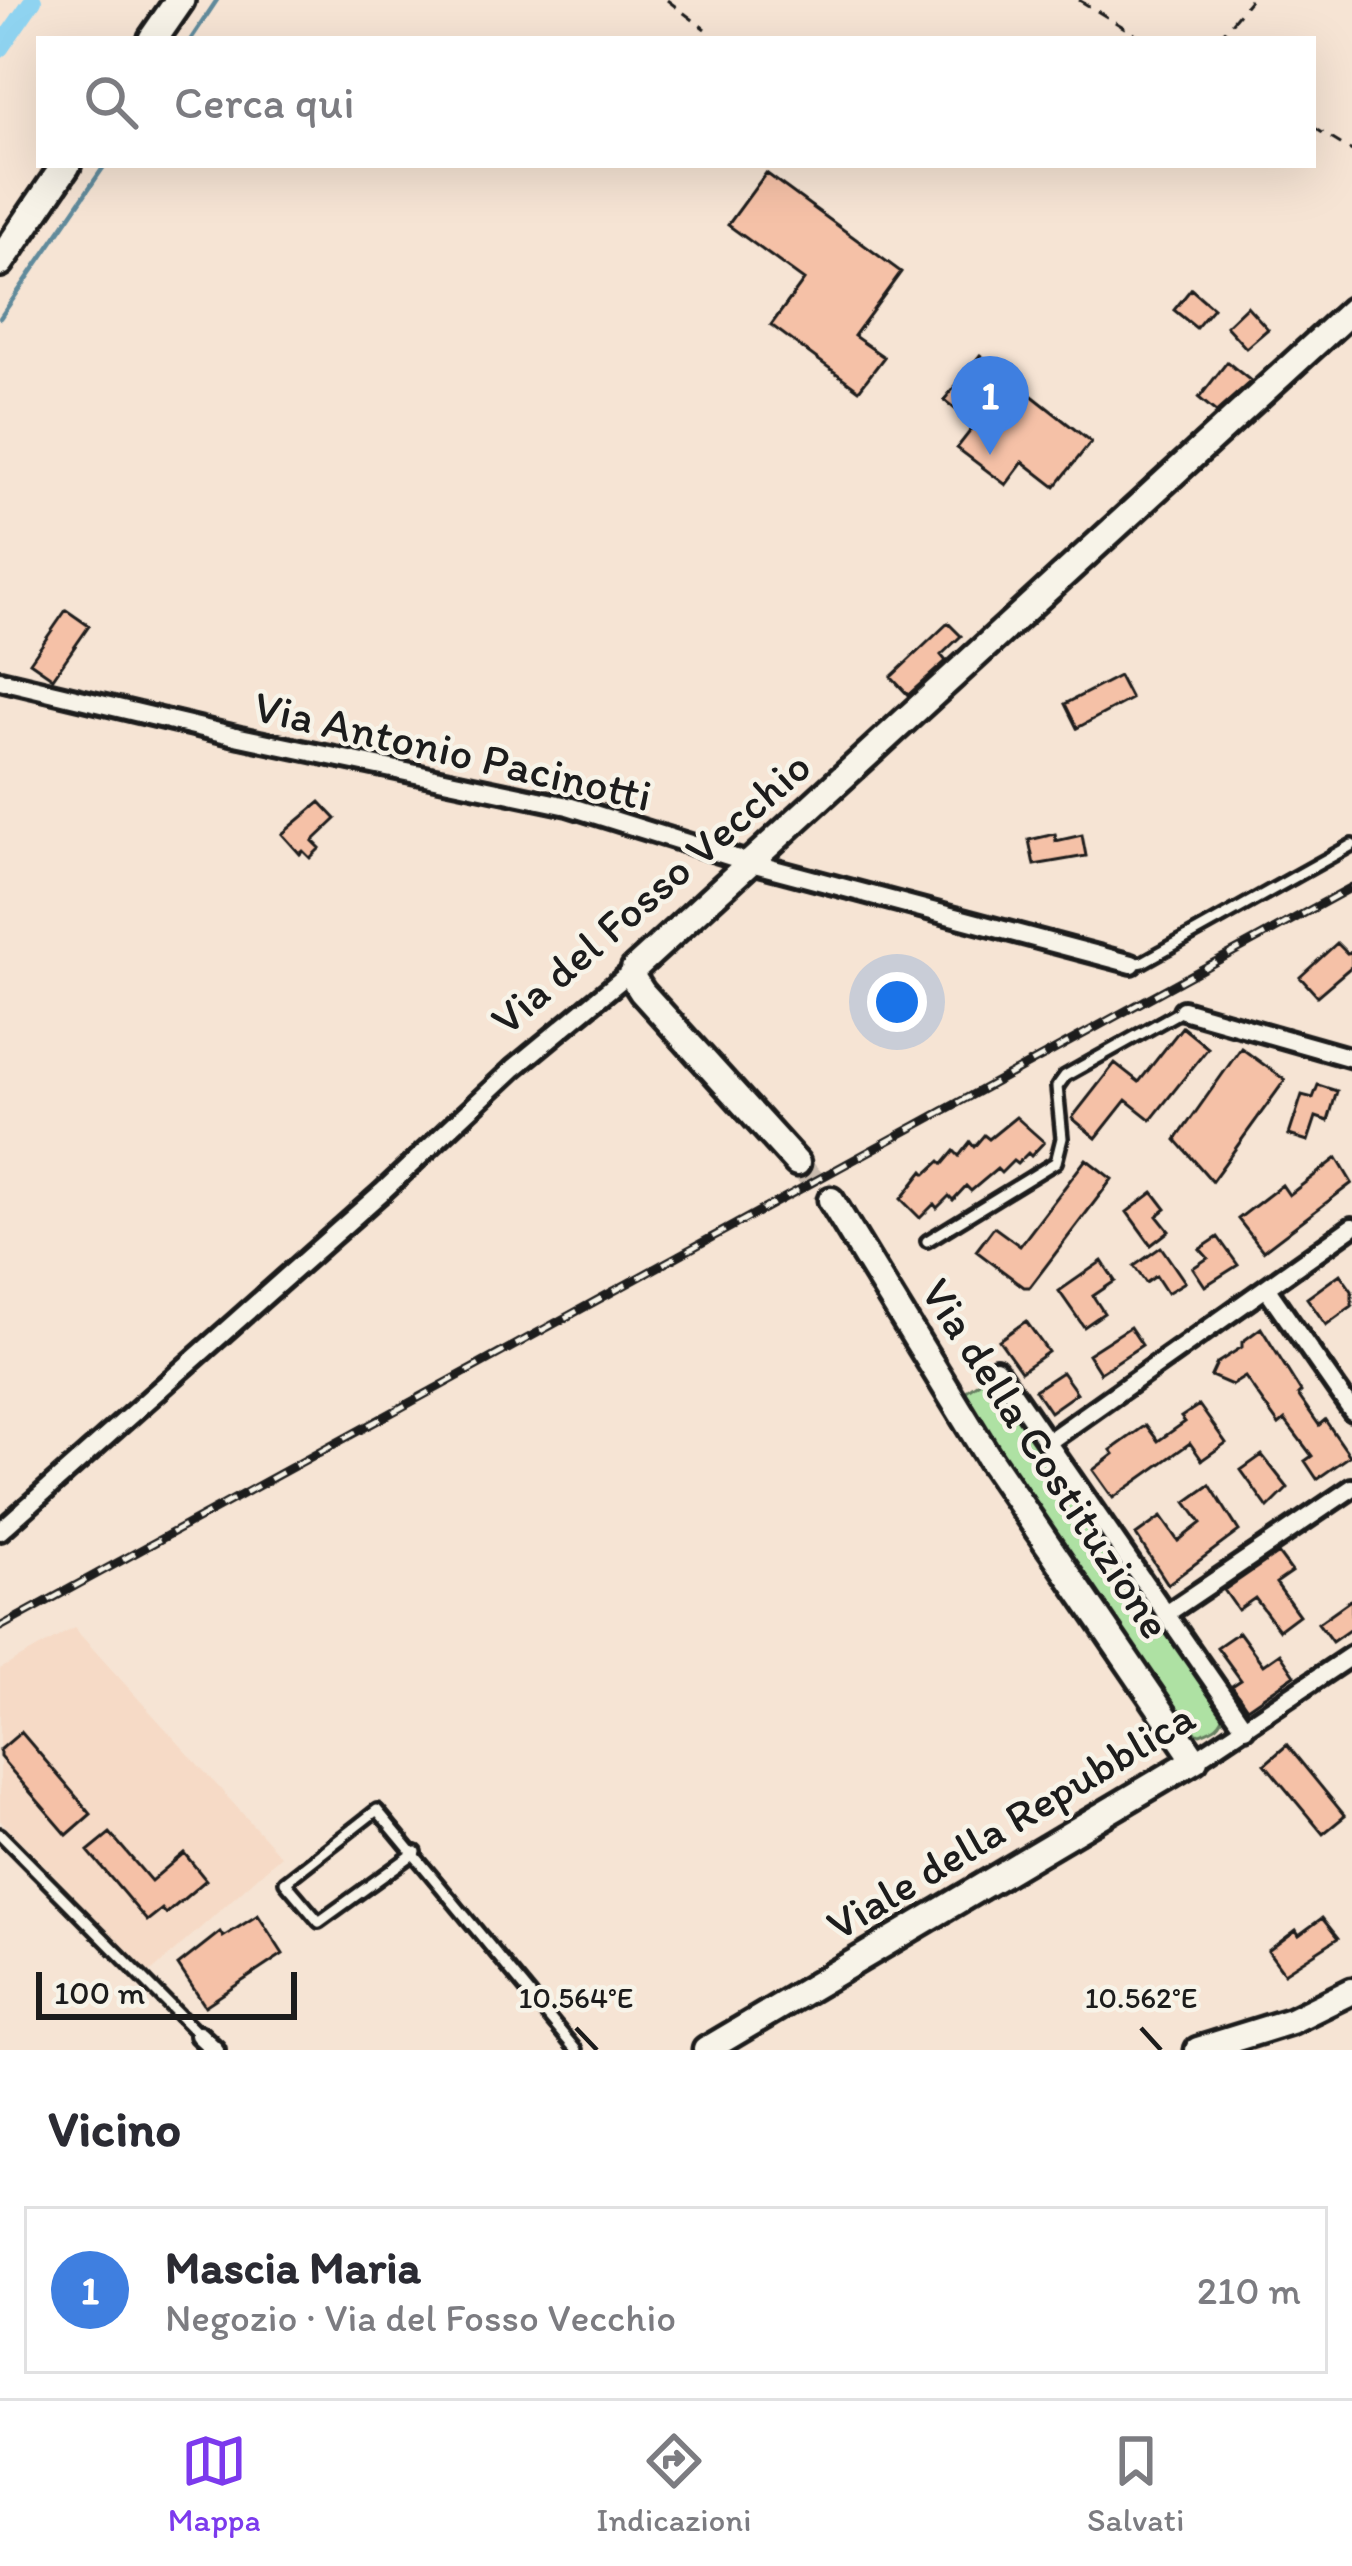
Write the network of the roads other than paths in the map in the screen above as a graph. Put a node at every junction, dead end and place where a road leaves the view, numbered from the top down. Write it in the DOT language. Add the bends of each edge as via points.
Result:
graph roads {
  1 [pos="180,0"];
  2 [pos="155,36"];
  3 [pos="64,168"];
  4 [pos="0,262"];
  5 [pos="1352,310"];
  6 [pos="0,680"];
  7 [pos="1352,845"];
  8 [pos="751,863"];
  9 [pos="1132,964"];
  10 [pos="634,969"];
  11 [pos="1183,1010"];
  12 [pos="1352,1058"];
  13 [pos="797,1163"];
  14 [pos="831,1200"];
  15 [pos="1352,1227"];
  16 [pos="927,1241"];
  17 [pos="1267,1288"];
  18 [pos="996,1368"];
  19 [pos="1352,1411"];
  20 [pos="1048,1442"];
  21 [pos="1352,1488"];
  22 [pos="0,1531"];
  23 [pos="1166,1614"];
  24 [pos="1352,1655"];
  25 [pos="1245,1728"];
  26 [pos="1195,1760"];
  27 [pos="0,1834"];
  28 [pos="416,1852"];
  29 [pos="1352,1991"];
  30 [pos="200,2035"];
  31 [pos="214,2050"];
  32 [pos="576,2050"];
  33 [pos="706,2050"];
  34 [pos="1198,2050"];
  1 -- 2 [label="main road"];
  3 -- 4 [label="main road"];
  5 -- 8 [label="street, Via del Fosso Vecchio"];
  6 -- 8 [label="street, Via Antonio Pacinotti" via="568,806"];
  7 -- 9 [label="lane, Via Antonio Pacinotti"];
  8 -- 9 [label="street, Via Antonio Pacinotti"];
  8 -- 10 [label="street, Via del Fosso Vecchio"];
  10 -- 13 [label="street" via="642,992"];
  10 -- 22 [label="street, Via del Fosso Vecchio"];
  11 -- 12 [label="street"];
  11 -- 16 [label="lane" via="1065,1076 1057,1087 1056,1162"];
  14 -- 26 [label="street, Via della Costituzione" via="990,1460"];
  15 -- 17 [label="street"];
  17 -- 19 [label="street"];
  17 -- 20 [label="street"];
  18 -- 20 [label="street"];
  20 -- 23 [label="street"];
  21 -- 23 [label="street"];
  23 -- 25 [label="street"];
  24 -- 25 [label="street, Viale della Repubblica"];
  25 -- 26 [label="street, Viale della Repubblica"];
  26 -- 33 [label="street, Viale della Repubblica"];
  27 -- 30 [label="lane"];
  28 -- 28 [label="lane" via="319,1922 285,1882 377,1810"];
  28 -- 32 [label="lane"];
  29 -- 34 [label="street"];
  30 -- 31 [label="street"];
}
